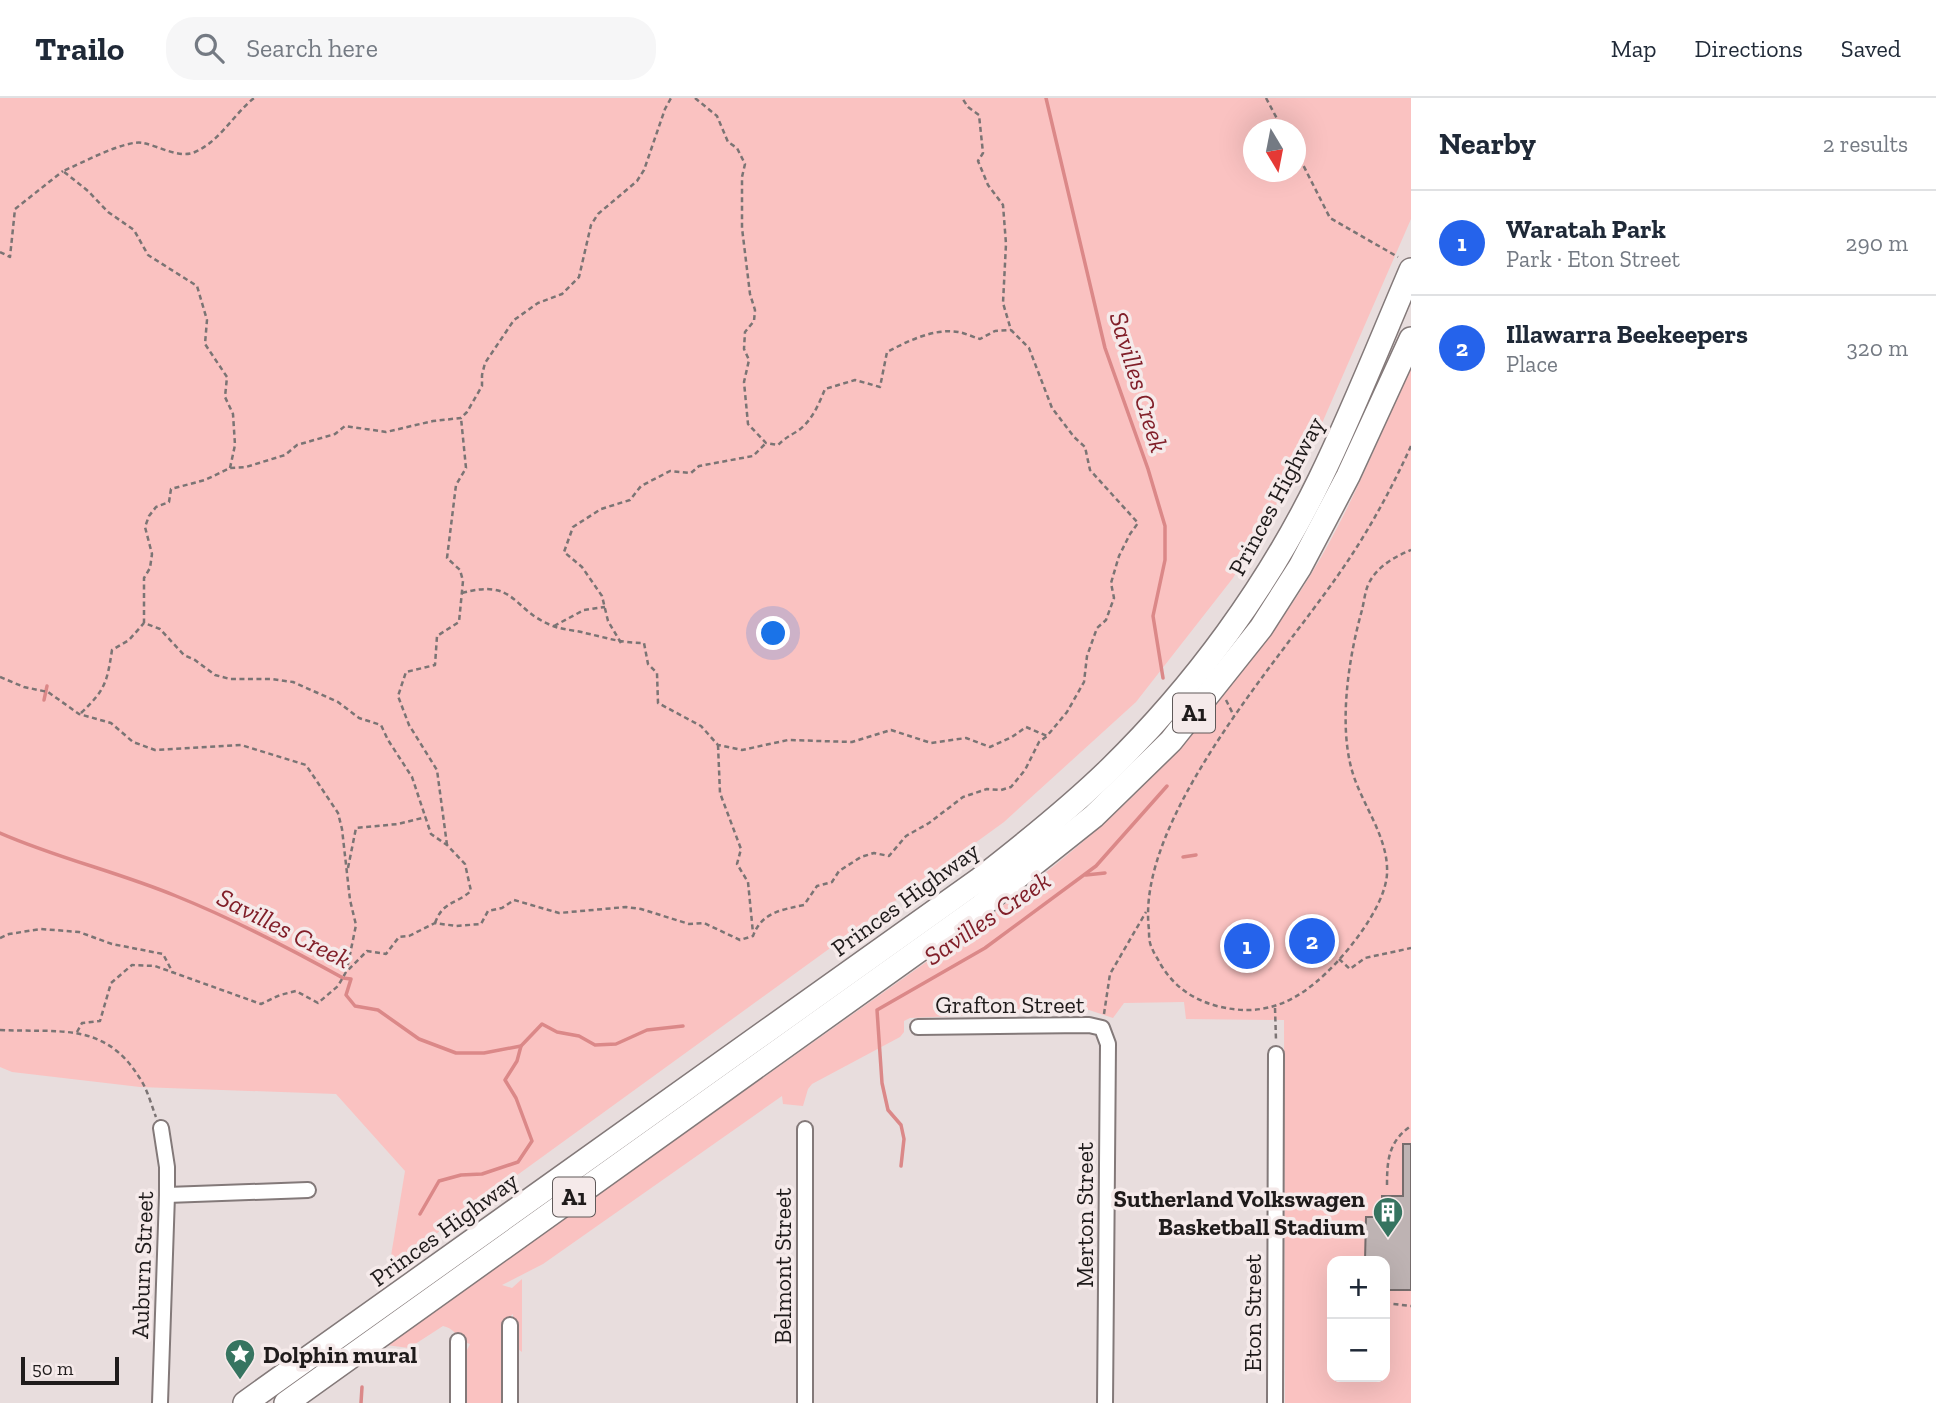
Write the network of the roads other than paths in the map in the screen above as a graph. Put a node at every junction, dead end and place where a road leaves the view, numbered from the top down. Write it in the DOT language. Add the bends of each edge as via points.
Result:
graph roads {
  1 [pos="1406,264"];
  2 [pos="1411,339"];
  3 [pos="918,1027"];
  4 [pos="1102,1028"];
  5 [pos="1276,1054"];
  6 [pos="161,1128"];
  7 [pos="805,1129"];
  8 [pos="307,1190"];
  9 [pos="167,1195"];
  10 [pos="510,1325"];
  11 [pos="458,1341"];
  12 [pos="160,1403"];
  13 [pos="245,1403"];
  14 [pos="286,1403"];
  15 [pos="458,1403"];
  16 [pos="510,1403"];
  17 [pos="805,1403"];
  18 [pos="1105,1403"];
  19 [pos="1275,1403"];
  1 -- 13 [label="highway, Princes Highway / A1" via="1320,480 1282,548 1204,665 1109,770 980,879"];
  2 -- 14 [label="highway, Princes Highway / A1" via="1348,476 1261,628 1171,741 1094,816 981,906"];
  3 -- 4 [label="street, Grafton Street"];
  4 -- 18 [label="street, Merton Street" via="1108,1044"];
  5 -- 19 [label="street, Eton Street"];
  6 -- 9 [label="street, Auburn Street"];
  7 -- 17 [label="street, Belmont Street"];
  8 -- 9 [label="street"];
  9 -- 12 [label="street, Auburn Street"];
  10 -- 16 [label="street"];
  11 -- 15 [label="street"];
}
